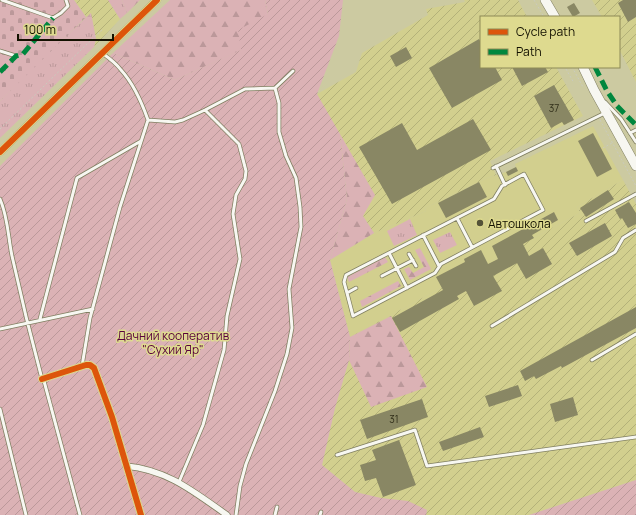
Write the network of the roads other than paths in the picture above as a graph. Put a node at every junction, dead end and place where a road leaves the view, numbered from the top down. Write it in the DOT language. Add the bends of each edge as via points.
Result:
graph roads {
  1 [pos="2,0"];
  2 [pos="66,0"];
  3 [pos="157,0"];
  4 [pos="545,0"];
  5 [pos="554,16"];
  6 [pos="0,51"];
  7 [pos="102,53"];
  8 [pos="16,56"];
  9 [pos="583,68"];
  10 [pos="293,70"];
  11 [pos="275,88"];
  12 [pos="594,90"];
  13 [pos="204,110"];
  14 [pos="607,112"];
  15 [pos="148,120"];
  16 [pos="636,130"];
  17 [pos="630,133"];
  18 [pos="141,141"];
  19 [pos="636,142"];
  20 [pos="0,152"];
  21 [pos="636,166"];
  22 [pos="505,185"];
  23 [pos="636,194"];
  24 [pos="0,199"];
  25 [pos="457,218"];
  26 [pos="586,221"];
  27 [pos="636,230"];
  28 [pos="423,235"];
  29 [pos="472,247"];
  30 [pos="389,253"];
  31 [pos="410,254"];
  32 [pos="413,260"];
  33 [pos="416,266"];
  34 [pos="439,266"];
  35 [pos="397,268"];
  36 [pos="382,276"];
  37 [pos="356,288"];
  38 [pos="407,288"];
  39 [pos="347,293"];
  40 [pos="93,309"];
  41 [pos="40,319"];
  42 [pos="26,322"];
  43 [pos="492,326"];
  44 [pos="0,329"];
  45 [pos="636,334"];
  46 [pos="592,360"];
  47 [pos="82,366"];
  48 [pos="42,379"];
  49 [pos="0,409"];
  50 [pos="636,437"];
  51 [pos="336,455"];
  52 [pos="126,466"];
  53 [pos="179,482"];
  54 [pos="277,507"];
  55 [pos="26,515"];
  56 [pos="80,515"];
  57 [pos="141,515"];
  58 [pos="227,515"];
  59 [pos="236,515"];
  60 [pos="275,515"];
  1 -- 2 [label="lane" via="53,18 68,6"];
  3 -- 7 [label="street"];
  4 -- 5 [label="main road"];
  6 -- 8 [label="lane"];
  7 -- 15 [label="lane" via="122,70"];
  7 -- 20 [label="street"];
  9 -- 12 [label="main road"];
  10 -- 11 [label="lane"];
  11 -- 13 [label="lane" via="245,89"];
  11 -- 59 [label="lane" via="279,103 279,132 296,178 300,207 301,227 289,289 292,328 275,391 246,464"];
  12 -- 14 [label="main road"];
  12 -- 17 [label="lane"];
  13 -- 15 [label="lane" via="175,122"];
  13 -- 53 [label="lane" via="239,144 246,171 245,179 236,195 233,214 240,258 227,316 224,350 204,425"];
  14 -- 21 [label="main road"];
  14 -- 22 [label="lane" via="495,167"];
  15 -- 18 [label="lane"];
  16 -- 17 [label="lane"];
  17 -- 19 [label="lane"];
  18 -- 40 [label="lane" via="120,207"];
  18 -- 41 [label="lane" via="77,178"];
  22 -- 25 [label="lane" via="494,199"];
  22 -- 29 [label="lane" via="524,174 543,210"];
  23 -- 26 [label="lane"];
  24 -- 42 [label="lane" via="6,217"];
  25 -- 28 [label="lane"];
  25 -- 29 [label="lane"];
  27 -- 43 [label="lane" via="623,238 615,252"];
  28 -- 30 [label="lane"];
  28 -- 34 [label="lane"];
  29 -- 34 [label="lane"];
  30 -- 35 [label="lane"];
  30 -- 39 [label="lane" via="346,275 344,282"];
  31 -- 32 [label="lane"];
  32 -- 33 [label="lane"];
  32 -- 35 [label="lane"];
  34 -- 38 [label="lane" via="435,273"];
  35 -- 36 [label="lane"];
  35 -- 38 [label="lane"];
  37 -- 39 [label="lane"];
  38 -- 39 [label="lane" via="353,316"];
  40 -- 41 [label="lane"];
  40 -- 47 [label="lane"];
  41 -- 42 [label="lane"];
  42 -- 44 [label="lane"];
  42 -- 48 [label="lane"];
  45 -- 46 [label="lane"];
  47 -- 48 [label="street"];
  47 -- 52 [label="street" via="90,365 94,368"];
  48 -- 56 [label="lane"];
  49 -- 55 [label="lane"];
  50 -- 51 [label="lane" via="427,466 415,430"];
  52 -- 53 [label="street" via="141,467"];
  52 -- 57 [label="street"];
  53 -- 58 [label="street"];
  54 -- 60 [label="lane"];
}
